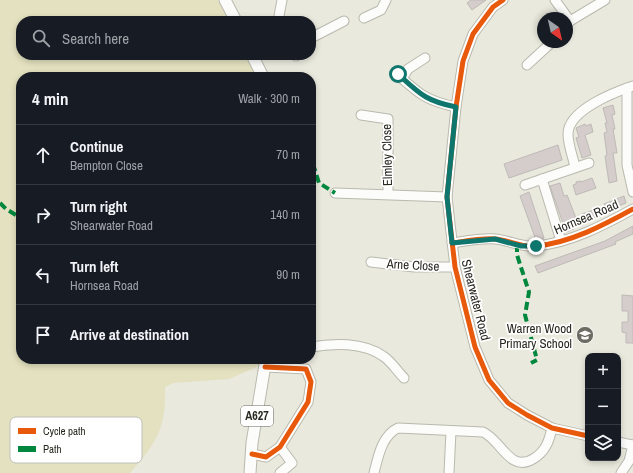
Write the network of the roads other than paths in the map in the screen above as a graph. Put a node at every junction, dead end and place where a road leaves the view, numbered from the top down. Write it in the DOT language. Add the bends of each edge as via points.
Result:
graph roads {
  1 [pos="225,0"];
  2 [pos="282,0"];
  3 [pos="386,0"];
  4 [pos="503,0"];
  5 [pos="555,0"];
  6 [pos="605,0"];
  7 [pos="563,12"];
  8 [pos="233,16"];
  9 [pos="279,16"];
  10 [pos="364,18"];
  11 [pos="344,20"];
  12 [pos="573,20"];
  13 [pos="316,35"];
  14 [pos="545,48"];
  15 [pos="425,58"];
  16 [pos="254,60"];
  17 [pos="527,65"];
  18 [pos="260,72"];
  19 [pos="630,87"];
  20 [pos="456,107"];
  21 [pos="361,115"];
  22 [pos="589,163"];
  23 [pos="575,167"];
  24 [pos="542,179"];
  25 [pos="525,184"];
  26 [pos="633,192"];
  27 [pos="335,193"];
  28 [pos="388,194"];
  29 [pos="447,197"];
  30 [pos="633,209"];
  31 [pos="561,241"];
  32 [pos="452,243"];
  33 [pos="371,262"];
  34 [pos="455,267"];
  35 [pos="316,346"];
  36 [pos="266,364"];
  37 [pos="273,364"];
  38 [pos="304,364"];
  39 [pos="306,369"];
  40 [pos="404,378"];
  41 [pos="552,428"];
  42 [pos="451,430"];
  43 [pos="585,435"];
  44 [pos="621,443"];
  45 [pos="633,445"];
  46 [pos="280,447"];
  47 [pos="252,454"];
  48 [pos="250,473"];
  49 [pos="280,473"];
  50 [pos="374,473"];
  51 [pos="449,473"];
  52 [pos="621,473"];
  1 -- 8 [label="main road"];
  2 -- 9 [label="street"];
  3 -- 10 [label="street" via="381,10"];
  4 -- 20 [label="street, Shearwater Road" via="493,7 473,34 463,61"];
  5 -- 7 [label="street"];
  6 -- 12 [label="street"];
  11 -- 13 [label="street"];
  14 -- 17 [label="street"];
  15 -- 20 [label="street" via="400,77 424,97"];
  16 -- 18 [label="main road"];
  19 -- 23 [label="street" via="589,105 570,126 569,142"];
  19 -- 26 [label="street" via="627,165"];
  20 -- 29 [label="street, Shearwater Road"];
  21 -- 28 [label="street, Elmley Close" via="388,119"];
  22 -- 23 [label="street"];
  23 -- 24 [label="street"];
  24 -- 25 [label="street"];
  24 -- 31 [label="street"];
  27 -- 28 [label="street, Elmley Close"];
  28 -- 29 [label="street, Elmley Close"];
  29 -- 32 [label="street, Shearwater Road"];
  30 -- 31 [label="street, Hornsea Road"];
  31 -- 32 [label="street, Hornsea Road" via="536,246 521,246 495,239"];
  32 -- 34 [label="street, Shearwater Road"];
  33 -- 34 [label="street, Arne Close" via="414,267"];
  34 -- 41 [label="street, Shearwater Road" via="475,347 489,380 508,403"];
  35 -- 40 [label="street" via="341,343 382,355"];
  36 -- 47 [label="main road, A627"];
  37 -- 39 [label="street"];
  38 -- 39 [label="street"];
  39 -- 46 [label="street" via="311,382 308,402"];
  41 -- 42 [label="street" via="544,450 537,457 523,463 516,463 510,459 494,439 483,432"];
  41 -- 43 [label="street, Shearwater Road"];
  42 -- 50 [label="street" via="393,430 385,439"];
  42 -- 51 [label="street"];
  44 -- 45 [label="street"];
  45 -- 52 [label="street" via="629,461"];
  46 -- 47 [label="street" via="266,457"];
  46 -- 49 [label="street" via="292,463"];
  47 -- 48 [label="main road, A627"];
}
